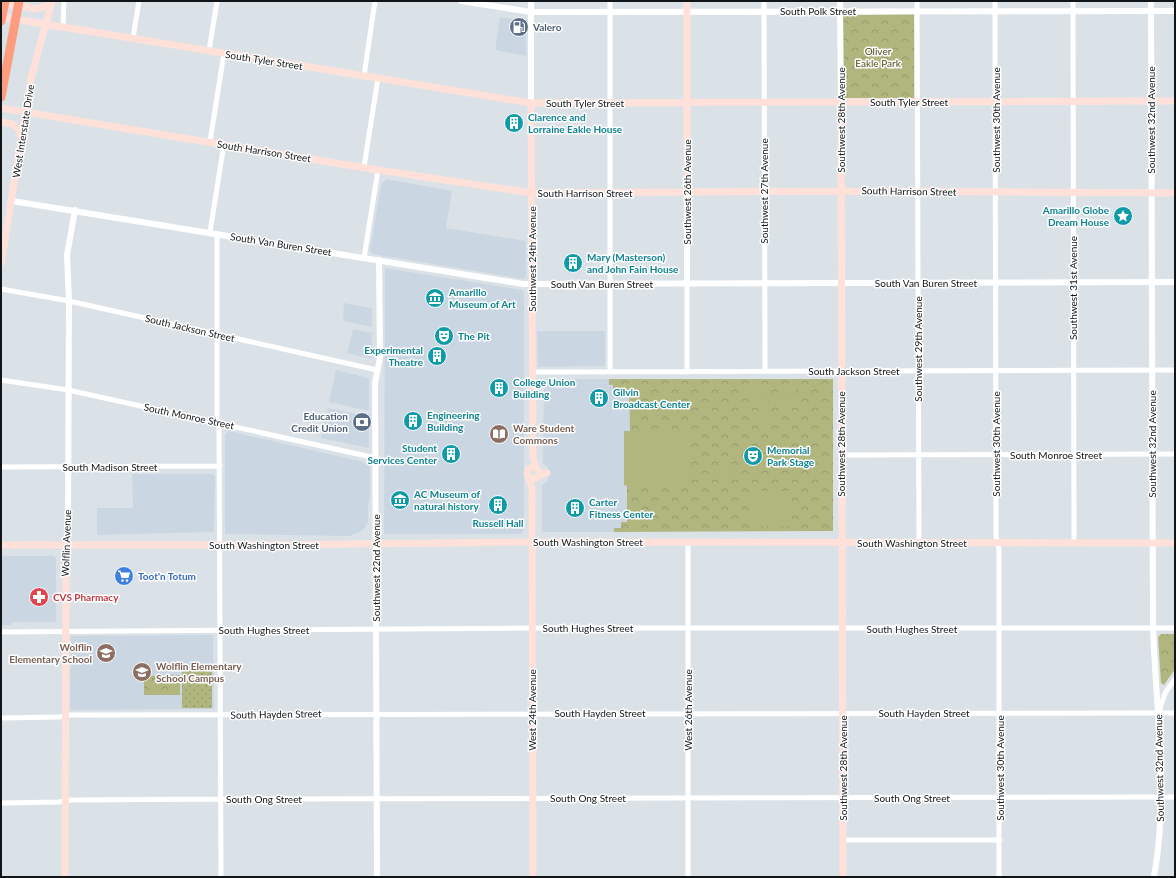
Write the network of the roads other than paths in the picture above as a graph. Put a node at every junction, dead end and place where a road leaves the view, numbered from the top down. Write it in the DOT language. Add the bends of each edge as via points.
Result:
graph roads {
  1 [pos="1,1"];
  2 [pos="5,1"];
  3 [pos="19,1"];
  4 [pos="23,1"];
  5 [pos="64,1"];
  6 [pos="139,1"];
  7 [pos="218,1"];
  8 [pos="375,1"];
  9 [pos="461,1"];
  10 [pos="531,1"];
  11 [pos="610,1"];
  12 [pos="687,1"];
  13 [pos="764,1"];
  14 [pos="840,1"];
  15 [pos="917,1"];
  16 [pos="995,1"];
  17 [pos="1073,1"];
  18 [pos="1151,1"];
  19 [pos="52,3"];
  20 [pos="1073,10"];
  21 [pos="1175,10"];
  22 [pos="687,11"];
  23 [pos="764,11"];
  24 [pos="840,11"];
  25 [pos="917,11"];
  26 [pos="995,11"];
  27 [pos="1151,11"];
  28 [pos="531,12"];
  29 [pos="610,12"];
  30 [pos="1,19"];
  31 [pos="15,24"];
  32 [pos="45,25"];
  33 [pos="64,27"];
  34 [pos="133,38"];
  35 [pos="209,51"];
  36 [pos="224,53"];
  37 [pos="364,76"];
  38 [pos="378,78"];
  39 [pos="1,97"];
  40 [pos="764,101"];
  41 [pos="1073,101"];
  42 [pos="1152,101"];
  43 [pos="1175,101"];
  44 [pos="688,102"];
  45 [pos="841,102"];
  46 [pos="918,102"];
  47 [pos="995,102"];
  48 [pos="532,103"];
  49 [pos="610,103"];
  50 [pos="1,108"];
  51 [pos="24,112"];
  52 [pos="1,122"];
  53 [pos="210,142"];
  54 [pos="21,143"];
  55 [pos="224,144"];
  56 [pos="364,167"];
  57 [pos="378,170"];
  58 [pos="765,191"];
  59 [pos="841,191"];
  60 [pos="687,192"];
  61 [pos="918,192"];
  62 [pos="996,192"];
  63 [pos="1073,192"];
  64 [pos="1151,192"];
  65 [pos="532,193"];
  66 [pos="610,193"];
  67 [pos="1175,193"];
  68 [pos="12,201"];
  69 [pos="75,210"];
  70 [pos="210,232"];
  71 [pos="217,234"];
  72 [pos="364,258"];
  73 [pos="379,260"];
  74 [pos="1,263"];
  75 [pos="1151,282"];
  76 [pos="1175,282"];
  77 [pos="687,283"];
  78 [pos="765,283"];
  79 [pos="841,283"];
  80 [pos="917,283"];
  81 [pos="996,283"];
  82 [pos="1074,283"];
  83 [pos="532,284"];
  84 [pos="610,284"];
  85 [pos="1,289"];
  86 [pos="69,300"];
  87 [pos="217,334"];
  88 [pos="377,370"];
  89 [pos="1073,370"];
  90 [pos="1152,370"];
  91 [pos="1175,370"];
  92 [pos="765,371"];
  93 [pos="841,371"];
  94 [pos="918,371"];
  95 [pos="996,371"];
  96 [pos="532,372"];
  97 [pos="610,372"];
  98 [pos="688,372"];
  99 [pos="1,380"];
  100 [pos="68,390"];
  101 [pos="218,423"];
  102 [pos="1175,454"];
  103 [pos="841,455"];
  104 [pos="918,455"];
  105 [pos="996,455"];
  106 [pos="1074,455"];
  107 [pos="1151,455"];
  108 [pos="376,458"];
  109 [pos="220,466"];
  110 [pos="1,467"];
  111 [pos="68,467"];
  112 [pos="532,542"];
  113 [pos="688,542"];
  114 [pos="998,542"];
  115 [pos="1074,542"];
  116 [pos="1152,542"];
  117 [pos="1175,542"];
  118 [pos="842,543"];
  119 [pos="919,543"];
  120 [pos="376,544"];
  121 [pos="1,545"];
  122 [pos="66,546"];
  123 [pos="220,546"];
  124 [pos="532,628"];
  125 [pos="843,628"];
  126 [pos="1153,628"];
  127 [pos="1175,628"];
  128 [pos="688,629"];
  129 [pos="999,629"];
  130 [pos="220,630"];
  131 [pos="375,630"];
  132 [pos="65,631"];
  133 [pos="1,632"];
  134 [pos="1175,679"];
  135 [pos="377,713"];
  136 [pos="532,713"];
  137 [pos="688,713"];
  138 [pos="1000,713"];
  139 [pos="1159,713"];
  140 [pos="1175,713"];
  141 [pos="843,714"];
  142 [pos="220,715"];
  143 [pos="65,716"];
  144 [pos="1,718"];
  145 [pos="1161,797"];
  146 [pos="1175,797"];
  147 [pos="687,798"];
  148 [pos="999,798"];
  149 [pos="221,799"];
  150 [pos="377,799"];
  151 [pos="532,799"];
  152 [pos="843,799"];
  153 [pos="65,801"];
  154 [pos="1,803"];
  155 [pos="844,840"];
  156 [pos="1000,840"];
  157 [pos="65,877"];
  158 [pos="221,877"];
  159 [pos="377,877"];
  160 [pos="533,877"];
  161 [pos="688,877"];
  162 [pos="843,877"];
  163 [pos="999,877"];
  164 [pos="1154,877"];
  1 -- 19 [label="main road" via="37,9"];
  1 -- 30 [label="highway"];
  2 -- 30 [label="highway"];
  3 -- 31 [label="highway"];
  4 -- 31 [label="highway"];
  5 -- 33 [label="street"];
  6 -- 34 [label="street"];
  7 -- 35 [label="street"];
  8 -- 37 [label="street"];
  9 -- 28 [label="street, South Polk Street"];
  10 -- 28 [label="street, Southwest 24th Avenue"];
  11 -- 29 [label="street"];
  12 -- 22 [label="main road, Southwest 26th Avenue"];
  13 -- 23 [label="street, Southwest 27th Avenue"];
  14 -- 24 [label="street, Southwest 28th Avenue"];
  15 -- 25 [label="street, Southwest 29th Avenue"];
  16 -- 26 [label="street, Southwest 30th Avenue"];
  17 -- 20 [label="street, Southwest 31st Avenue"];
  18 -- 27 [label="street, Southwest 32nd Avenue"];
  19 -- 32 [label="main road, West Interstate Drive"];
  20 -- 26 [label="street, South Polk Street"];
  20 -- 27 [label="street, South Polk Street"];
  20 -- 41 [label="street, Southwest 31st Avenue"];
  21 -- 27 [label="street, South Polk Street"];
  22 -- 23 [label="street, South Polk Street"];
  22 -- 29 [label="street, South Polk Street"];
  22 -- 44 [label="main road, Southwest 26th Avenue"];
  23 -- 24 [label="street, South Polk Street"];
  23 -- 40 [label="street, Southwest 27th Avenue"];
  24 -- 25 [label="street, South Polk Street"];
  24 -- 45 [label="street, Southwest 28th Avenue"];
  25 -- 26 [label="street, South Polk Street"];
  25 -- 46 [label="street, Southwest 29th Avenue"];
  26 -- 47 [label="street, Southwest 30th Avenue"];
  27 -- 42 [label="street, Southwest 32nd Avenue"];
  28 -- 29 [label="street, South Polk Street"];
  28 -- 48 [label="street, Southwest 24th Avenue"];
  29 -- 49 [label="street"];
  30 -- 32 [label="main road, South Tyler Street"];
  31 -- 39 [label="highway"];
  32 -- 33 [label="main road, South Tyler Street"];
  32 -- 51 [label="main road, West Interstate Drive"];
  33 -- 34 [label="main road, South Tyler Street"];
  34 -- 35 [label="main road, South Tyler Street"];
  35 -- 36 [label="main road, South Tyler Street"];
  36 -- 37 [label="main road, South Tyler Street"];
  36 -- 53 [label="street"];
  37 -- 38 [label="main road, South Tyler Street"];
  38 -- 48 [label="main road, South Tyler Street"];
  38 -- 56 [label="street"];
  40 -- 44 [label="main road, South Tyler Street"];
  40 -- 45 [label="main road, South Tyler Street"];
  40 -- 58 [label="street, Southwest 27th Avenue"];
  41 -- 42 [label="main road, South Tyler Street"];
  41 -- 47 [label="main road, South Tyler Street"];
  41 -- 63 [label="street, Southwest 31st Avenue"];
  42 -- 43 [label="main road, South Tyler Street"];
  42 -- 64 [label="street, Southwest 32nd Avenue"];
  44 -- 49 [label="main road, South Tyler Street"];
  44 -- 60 [label="main road, Southwest 26th Avenue"];
  45 -- 46 [label="main road, South Tyler Street"];
  45 -- 59 [label="main road, Southwest 28th Avenue"];
  46 -- 47 [label="main road, South Tyler Street"];
  46 -- 61 [label="street, Southwest 29th Avenue"];
  47 -- 62 [label="street, Southwest 30th Avenue"];
  48 -- 49 [label="main road, South Tyler Street"];
  48 -- 65 [label="main road, Southwest 24th Avenue"];
  49 -- 66 [label="street"];
  50 -- 51 [label="main road, South Harrison Street"];
  51 -- 53 [label="main road, South Harrison Street"];
  51 -- 54 [label="main road, West Interstate Drive"];
  52 -- 54 [label="main road" via="12,124 18,129"];
  53 -- 55 [label="main road, South Harrison Street"];
  54 -- 68 [label="main road, West Interstate Drive"];
  55 -- 56 [label="main road, South Harrison Street"];
  55 -- 70 [label="street"];
  56 -- 57 [label="main road, South Harrison Street"];
  57 -- 65 [label="main road, South Harrison Street"];
  57 -- 72 [label="street"];
  58 -- 59 [label="main road, South Harrison Street"];
  58 -- 60 [label="main road, South Harrison Street"];
  58 -- 78 [label="street, Southwest 27th Avenue"];
  59 -- 61 [label="main road, South Harrison Street"];
  59 -- 79 [label="main road, Southwest 28th Avenue"];
  60 -- 66 [label="main road, South Harrison Street"];
  60 -- 77 [label="street, Southwest 26th Avenue"];
  61 -- 62 [label="main road, South Harrison Street"];
  61 -- 80 [label="street, Southwest 29th Avenue"];
  62 -- 63 [label="main road, South Harrison Street"];
  62 -- 81 [label="street, Southwest 30th Avenue"];
  63 -- 64 [label="main road, South Harrison Street"];
  63 -- 82 [label="street, Southwest 31st Avenue"];
  64 -- 67 [label="main road, South Harrison Street"];
  64 -- 75 [label="street, Southwest 32nd Avenue"];
  65 -- 66 [label="main road, South Harrison Street"];
  65 -- 83 [label="main road, Southwest 24th Avenue"];
  66 -- 84 [label="street"];
  68 -- 69 [label="street, South Van Buren Street"];
  68 -- 74 [label="main road, West Interstate Drive"];
  69 -- 70 [label="street, South Van Buren Street"];
  69 -- 86 [label="street, Wolflin Avenue" via="67,255"];
  70 -- 71 [label="street, South Van Buren Street"];
  71 -- 72 [label="street, South Van Buren Street"];
  71 -- 87 [label="street"];
  72 -- 73 [label="street, South Van Buren Street"];
  73 -- 83 [label="street, South Van Buren Street"];
  73 -- 88 [label="street, Southwest 22nd Avenue" via="380,358"];
  75 -- 76 [label="street, South Van Buren Street"];
  75 -- 82 [label="street, South Van Buren Street"];
  75 -- 90 [label="street, Southwest 32nd Avenue"];
  77 -- 78 [label="street, South Van Buren Street"];
  77 -- 84 [label="street, South Van Buren Street"];
  77 -- 98 [label="street, Southwest 26th Avenue"];
  78 -- 79 [label="street, South Van Buren Street"];
  78 -- 92 [label="street, Southwest 27th Avenue"];
  79 -- 80 [label="street, South Van Buren Street"];
  79 -- 93 [label="main road, Southwest 28th Avenue"];
  80 -- 81 [label="street, South Van Buren Street"];
  80 -- 94 [label="street, Southwest 29th Avenue"];
  81 -- 82 [label="street, South Van Buren Street"];
  81 -- 95 [label="street, Southwest 30th Avenue"];
  82 -- 89 [label="street, Southwest 31st Avenue"];
  83 -- 84 [label="street, South Van Buren Street"];
  83 -- 96 [label="main road, Southwest 24th Avenue"];
  84 -- 97 [label="street"];
  85 -- 86 [label="street, South Jackson Street"];
  86 -- 87 [label="street, South Jackson Street"];
  86 -- 100 [label="street, Wolflin Avenue"];
  87 -- 88 [label="street, South Jackson Street"];
  87 -- 101 [label="street"];
  88 -- 108 [label="street, Southwest 22nd Avenue"];
  89 -- 90 [label="street, South Jackson Street"];
  89 -- 95 [label="street, South Jackson Street"];
  89 -- 106 [label="street, Southwest 31st Avenue"];
  90 -- 91 [label="street, South Jackson Street"];
  90 -- 107 [label="street, Southwest 32nd Avenue"];
  92 -- 93 [label="street, South Jackson Street"];
  92 -- 98 [label="street, South Jackson Street"];
  93 -- 94 [label="street, South Jackson Street"];
  93 -- 103 [label="main road, Southwest 28th Avenue"];
  94 -- 95 [label="street, South Jackson Street"];
  94 -- 104 [label="street, Southwest 29th Avenue"];
  95 -- 105 [label="street, Southwest 30th Avenue"];
  96 -- 97 [label="street, South Jackson Street"];
  96 -- 112 [label="main road, Southwest 24th Avenue"];
  97 -- 98 [label="street, South Jackson Street"];
  99 -- 100 [label="street, South Monroe Street"];
  100 -- 101 [label="street, South Monroe Street"];
  100 -- 111 [label="street, Wolflin Avenue"];
  101 -- 108 [label="street, South Monroe Street"];
  101 -- 109 [label="street"];
  102 -- 107 [label="street, South Monroe Street"];
  103 -- 104 [label="street, South Monroe Street"];
  103 -- 118 [label="main road, Southwest 28th Avenue"];
  104 -- 105 [label="street, South Monroe Street"];
  104 -- 119 [label="street, Southwest 29th Avenue"];
  105 -- 106 [label="street, South Monroe Street"];
  105 -- 114 [label="street, Southwest 30th Avenue"];
  106 -- 107 [label="street, South Monroe Street"];
  106 -- 115 [label="street, Southwest 31st Avenue"];
  107 -- 116 [label="street, Southwest 32nd Avenue"];
  108 -- 120 [label="street, Southwest 22nd Avenue"];
  109 -- 111 [label="street, South Madison Street"];
  109 -- 123 [label="street"];
  110 -- 111 [label="street, South Madison Street"];
  111 -- 122 [label="street, Wolflin Avenue"];
  112 -- 113 [label="main road, South Washington Street"];
  112 -- 120 [label="main road, South Washington Street"];
  112 -- 124 [label="main road, West 24th Avenue"];
  113 -- 118 [label="main road, South Washington Street"];
  113 -- 128 [label="street, West 26th Avenue"];
  114 -- 115 [label="main road, South Washington Street"];
  114 -- 119 [label="main road, South Washington Street"];
  114 -- 129 [label="street, Southwest 30th Avenue"];
  115 -- 116 [label="main road, South Washington Street"];
  116 -- 117 [label="main road, South Washington Street"];
  116 -- 126 [label="street, Southwest 32nd Avenue"];
  118 -- 119 [label="main road, South Washington Street"];
  118 -- 125 [label="main road, Southwest 28th Avenue"];
  120 -- 123 [label="main road, South Washington Street"];
  120 -- 131 [label="street, Southwest 22nd Avenue"];
  121 -- 122 [label="main road, South Washington Street"];
  122 -- 123 [label="main road, South Washington Street"];
  122 -- 132 [label="main road, Wolflin Avenue"];
  123 -- 130 [label="street"];
  124 -- 128 [label="street, South Hughes Street"];
  124 -- 131 [label="street, South Hughes Street"];
  124 -- 136 [label="main road, West 24th Avenue"];
  125 -- 128 [label="street, South Hughes Street"];
  125 -- 129 [label="street, South Hughes Street"];
  125 -- 141 [label="main road, Southwest 28th Avenue"];
  126 -- 127 [label="street, South Hughes Street"];
  126 -- 129 [label="street, South Hughes Street"];
  126 -- 139 [label="street, Southwest 32nd Avenue"];
  128 -- 137 [label="street, West 26th Avenue"];
  129 -- 138 [label="street, Southwest 30th Avenue"];
  130 -- 131 [label="street, South Hughes Street"];
  130 -- 132 [label="street, South Hughes Street"];
  130 -- 142 [label="street"];
  131 -- 135 [label="street, Southwest 22nd Avenue"];
  132 -- 133 [label="street, South Hughes Street"];
  132 -- 143 [label="main road, Wolflin Avenue"];
  134 -- 139 [label="street" via="1165,692"];
  135 -- 136 [label="street, South Hayden Street"];
  135 -- 142 [label="street, South Hayden Street"];
  135 -- 150 [label="street, Southwest 22nd Avenue"];
  136 -- 137 [label="street, South Hayden Street"];
  136 -- 151 [label="main road, West 24th Avenue"];
  137 -- 141 [label="street, South Hayden Street"];
  137 -- 147 [label="street, West 26th Avenue"];
  138 -- 139 [label="street, South Hayden Street"];
  138 -- 141 [label="street, South Hayden Street"];
  138 -- 148 [label="street, Southwest 30th Avenue"];
  139 -- 140 [label="street, South Hayden Street"];
  139 -- 145 [label="street, Southwest 32nd Avenue"];
  141 -- 152 [label="main road, Southwest 28th Avenue"];
  142 -- 143 [label="street, South Hayden Street"];
  142 -- 149 [label="street"];
  143 -- 144 [label="street, South Hayden Street"];
  143 -- 153 [label="main road, Wolflin Avenue"];
  145 -- 146 [label="street, South Ong Street"];
  145 -- 148 [label="street, South Ong Street"];
  145 -- 164 [label="street, Southwest 32nd Avenue"];
  147 -- 151 [label="street, South Ong Street"];
  147 -- 152 [label="street, South Ong Street"];
  147 -- 161 [label="street, West 26th Avenue"];
  148 -- 152 [label="street, South Ong Street"];
  148 -- 156 [label="street, Southwest 30th Avenue"];
  149 -- 150 [label="street, South Ong Street"];
  149 -- 153 [label="street, South Ong Street"];
  149 -- 158 [label="street"];
  150 -- 151 [label="street, South Ong Street"];
  150 -- 159 [label="street, Southwest 22nd Avenue"];
  151 -- 160 [label="main road, West 24th Avenue"];
  152 -- 155 [label="main road, Southwest 28th Avenue"];
  153 -- 154 [label="street, South Ong Street"];
  153 -- 157 [label="main road, Wolflin Avenue"];
  155 -- 156 [label="street"];
  155 -- 162 [label="main road, Southwest 28th Avenue"];
  156 -- 163 [label="street, Southwest 30th Avenue"];
}
